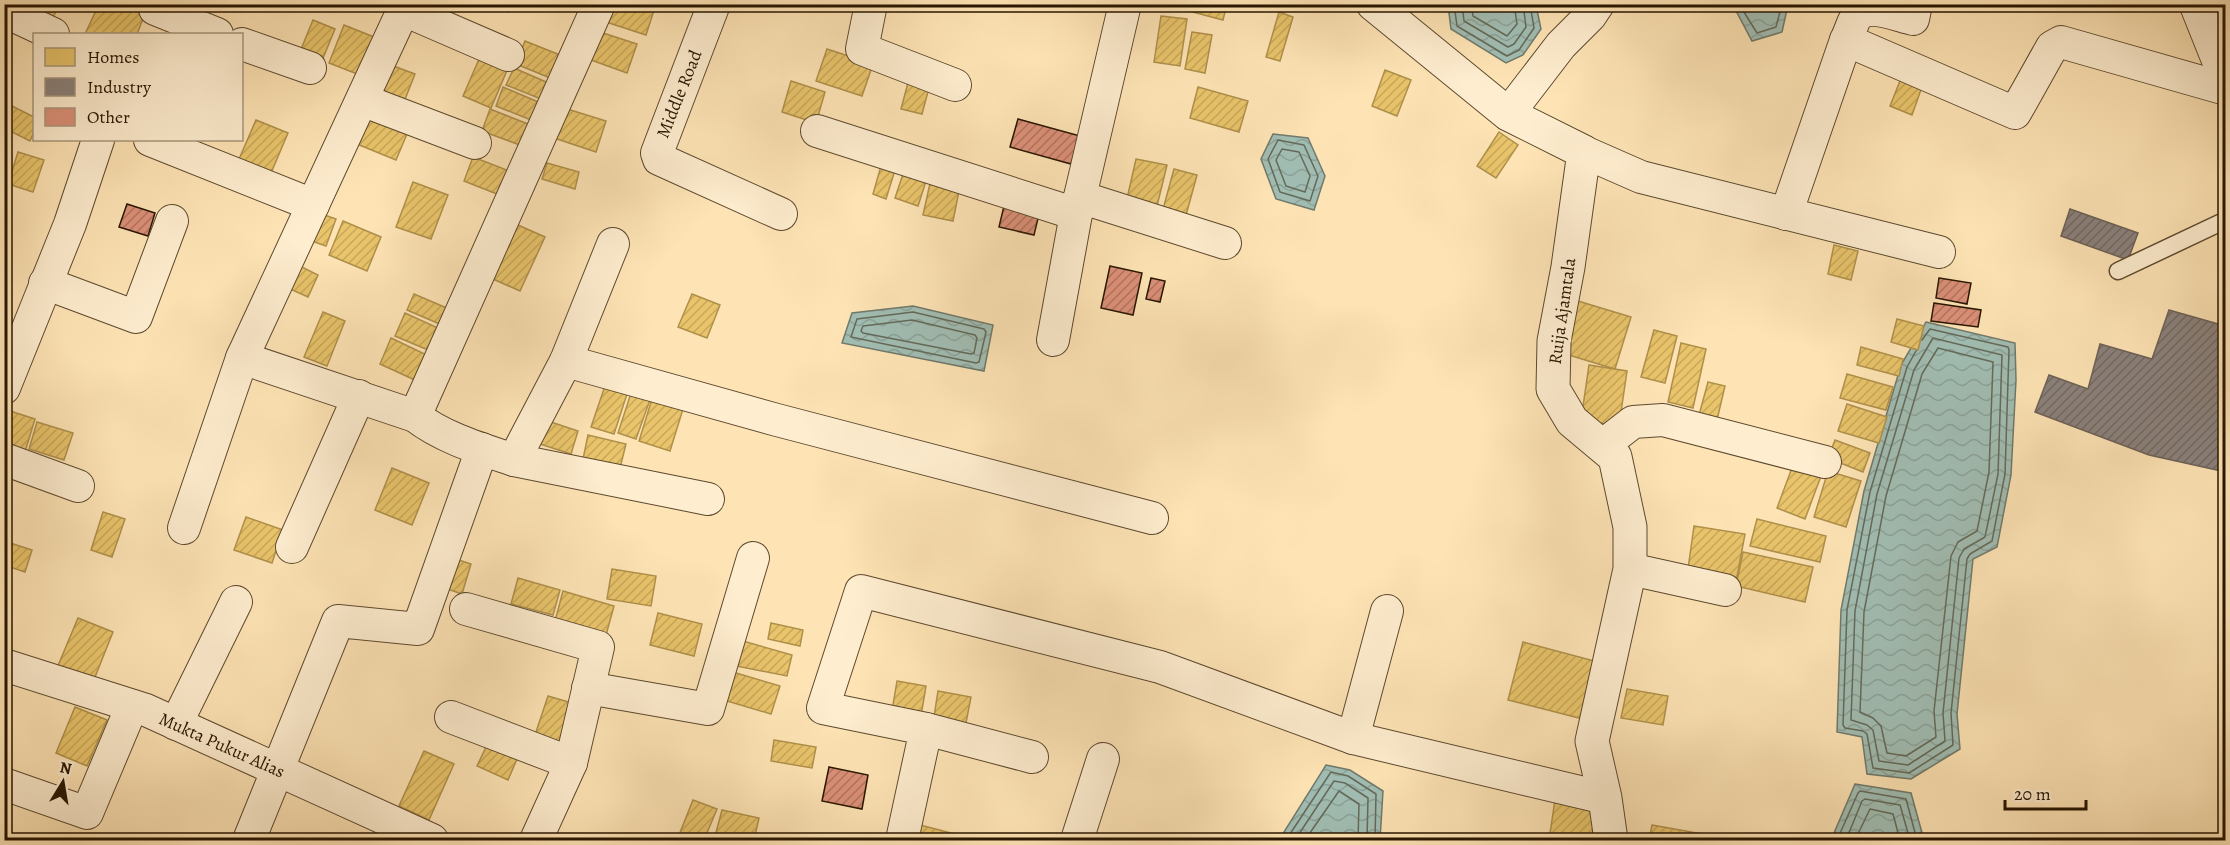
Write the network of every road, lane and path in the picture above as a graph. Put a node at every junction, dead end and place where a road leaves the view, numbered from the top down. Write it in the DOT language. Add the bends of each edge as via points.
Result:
graph roads {
  1 [pos="599,4"];
  2 [pos="714,4"];
  3 [pos="871,4"];
  4 [pos="1125,4"];
  5 [pos="1373,4"];
  6 [pos="1598,4"];
  7 [pos="1916,4"];
  8 [pos="2196,4"];
  9 [pos="405,7"];
  10 [pos="4,11"];
  11 [pos="152,16"];
  12 [pos="51,33"];
  13 [pos="213,33"];
  14 [pos="1846,40"];
  15 [pos="243,44"];
  16 [pos="508,55"];
  17 [pos="310,68"];
  18 [pos="2226,79"];
  19 [pos="955,86"];
  20 [pos="2226,89"];
  21 [pos="362,100"];
  22 [pos="1508,114"];
  23 [pos="817,131"];
  24 [pos="98,141"];
  25 [pos="153,141"];
  26 [pos="475,143"];
  27 [pos="1584,152"];
  28 [pos="313,205"];
  29 [pos="1078,206"];
  30 [pos="781,214"];
  31 [pos="1786,214"];
  32 [pos="172,220"];
  33 [pos="2226,220"];
  34 [pos="1225,243"];
  35 [pos="613,244"];
  36 [pos="1939,252"];
  37 [pos="2118,271"];
  38 [pos="45,283"];
  39 [pos="1053,340"];
  40 [pos="242,358"];
  41 [pos="566,361"];
  42 [pos="4,388"];
  43 [pos="359,396"];
  44 [pos="415,416"];
  45 [pos="1602,446"];
  46 [pos="482,449"];
  47 [pos="4,459"];
  48 [pos="514,460"];
  49 [pos="1825,462"];
  50 [pos="78,486"];
  51 [pos="708,499"];
  52 [pos="1152,518"];
  53 [pos="184,528"];
  54 [pos="292,547"];
  55 [pos="753,558"];
  56 [pos="1630,570"];
  57 [pos="1725,590"];
  58 [pos="236,602"];
  59 [pos="466,609"];
  60 [pos="1387,611"];
  61 [pos="4,665"];
  62 [pos="588,688"];
  63 [pos="132,706"];
  64 [pos="451,717"];
  65 [pos="176,724"];
  66 [pos="926,729"];
  67 [pos="1353,738"];
  68 [pos="1032,757"];
  69 [pos="1103,759"];
  70 [pos="570,763"];
  71 [pos="278,770"];
  72 [pos="4,784"];
  73 [pos="1605,798"];
  74 [pos="249,840"];
  75 [pos="432,840"];
  76 [pos="536,840"];
  77 [pos="903,840"];
  78 [pos="1077,840"];
  79 [pos="1611,840"];
  1 -- 44 [label="street"];
  2 -- 30 [label="street, Middle Road" via="657,153 659,159"];
  3 -- 19 [label="street" via="862,49"];
  4 -- 29 [label="street"];
  5 -- 22 [label="street"];
  6 -- 22 [label="street"];
  7 -- 14 [label="street" via="1913,19 1876,10 1857,15"];
  8 -- 18 [label="street"];
  9 -- 16 [label="street"];
  9 -- 21 [label="street"];
  10 -- 12 [label="street"];
  11 -- 13 [label="street"];
  14 -- 20 [label="street" via="2015,113 2052,47 2061,42"];
  14 -- 31 [label="street"];
  15 -- 17 [label="street"];
  21 -- 26 [label="street"];
  21 -- 28 [label="street"];
  22 -- 27 [label="street"];
  23 -- 29 [label="street"];
  24 -- 38 [label="street"];
  25 -- 28 [label="street"];
  27 -- 31 [label="street" via="1641,177"];
  27 -- 45 [label="street, Ruija Ajamtala" via="1554,341 1553,389 1572,420"];
  28 -- 40 [label="street"];
  29 -- 34 [label="street"];
  29 -- 39 [label="street"];
  31 -- 36 [label="street"];
  32 -- 38 [label="street" via="136,316"];
  33 -- 37 [label="lane"];
  35 -- 41 [label="street"];
  38 -- 42 [label="street"];
  40 -- 43 [label="street"];
  40 -- 53 [label="street"];
  41 -- 48 [label="street"];
  41 -- 52 [label="street"];
  43 -- 44 [label="street"];
  43 -- 54 [label="street"];
  44 -- 46 [label="street" via="428,426"];
  45 -- 49 [label="street" via="1633,422 1663,420"];
  45 -- 56 [label="street, Ruija Ajamtala" via="1615,457 1630,527"];
  46 -- 48 [label="street"];
  46 -- 71 [label="street" via="417,629 338,621"];
  47 -- 50 [label="street"];
  48 -- 51 [label="street"];
  55 -- 62 [label="street" via="708,709"];
  56 -- 57 [label="street"];
  56 -- 73 [label="street, Ruija Ajamtala" via="1592,741"];
  58 -- 65 [label="street"];
  59 -- 62 [label="street" via="598,646"];
  60 -- 67 [label="street"];
  61 -- 63 [label="street, Mukta Pukur Alias"];
  62 -- 70 [label="street"];
  63 -- 65 [label="street, Mukta Pukur Alias"];
  63 -- 72 [label="street" via="87,813"];
  64 -- 70 [label="street"];
  65 -- 71 [label="street, Mukta Pukur Alias"];
  66 -- 67 [label="street" via="823,708 861,591 1160,667"];
  66 -- 68 [label="street"];
  66 -- 77 [label="street"];
  67 -- 73 [label="street"];
  69 -- 78 [label="street"];
  70 -- 76 [label="street"];
  71 -- 74 [label="street"];
  71 -- 75 [label="street, Mukta Pukur Alias"];
  73 -- 79 [label="street, Ruija Ajamtala"];
}
